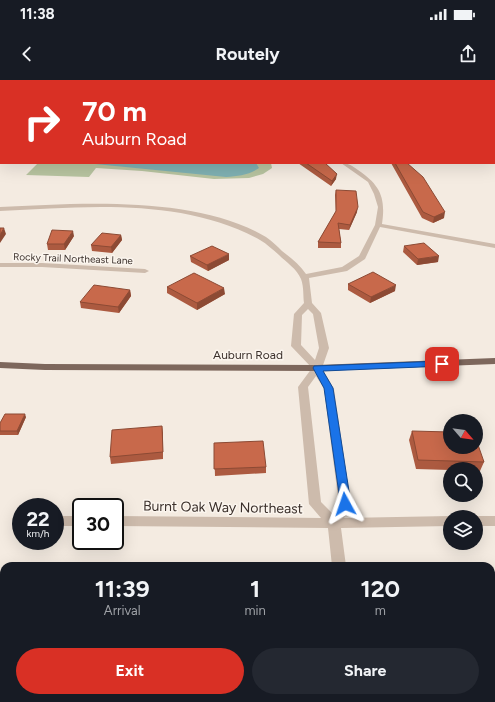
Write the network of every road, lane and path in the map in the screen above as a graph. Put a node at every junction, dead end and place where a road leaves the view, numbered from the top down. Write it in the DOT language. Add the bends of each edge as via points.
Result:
graph roads {
  1 [pos="345,164"];
  2 [pos="0,209"];
  3 [pos="378,225"];
  4 [pos="495,246"];
  5 [pos="0,265"];
  6 [pos="145,271"];
  7 [pos="304,277"];
  8 [pos="308,304"];
  9 [pos="495,361"];
  10 [pos="0,365"];
  11 [pos="317,368"];
  12 [pos="443,521"];
  13 [pos="483,521"];
  14 [pos="495,521"];
  15 [pos="124,522"];
  16 [pos="334,523"];
  17 [pos="339,562"];
  1 -- 3 [label="street" via="370,181 377,194 381,207"];
  2 -- 7 [label="street" via="119,206 190,213 222,220 255,233 280,250"];
  3 -- 4 [label="street"];
  3 -- 7 [label="street" via="362,257 344,269"];
  5 -- 6 [label="street, Rocky Trail Northeast Lane"];
  7 -- 8 [label="street"];
  8 -- 11 [label="street" via="317,314 324,348"];
  8 -- 11 [label="street" via="298,314 296,346"];
  9 -- 11 [label="main road, Auburn Road"];
  10 -- 11 [label="main road, Auburn Road"];
  11 -- 16 [label="street" via="329,388 344,486 345,504"];
  11 -- 16 [label="street" via="303,387 311,473 315,504"];
  12 -- 16 [label="street, Burnt Oak Way Northeast"];
  13 -- 14 [label="street"];
  15 -- 16 [label="street, Burnt Oak Way Northeast"];
  16 -- 17 [label="street"];
}
